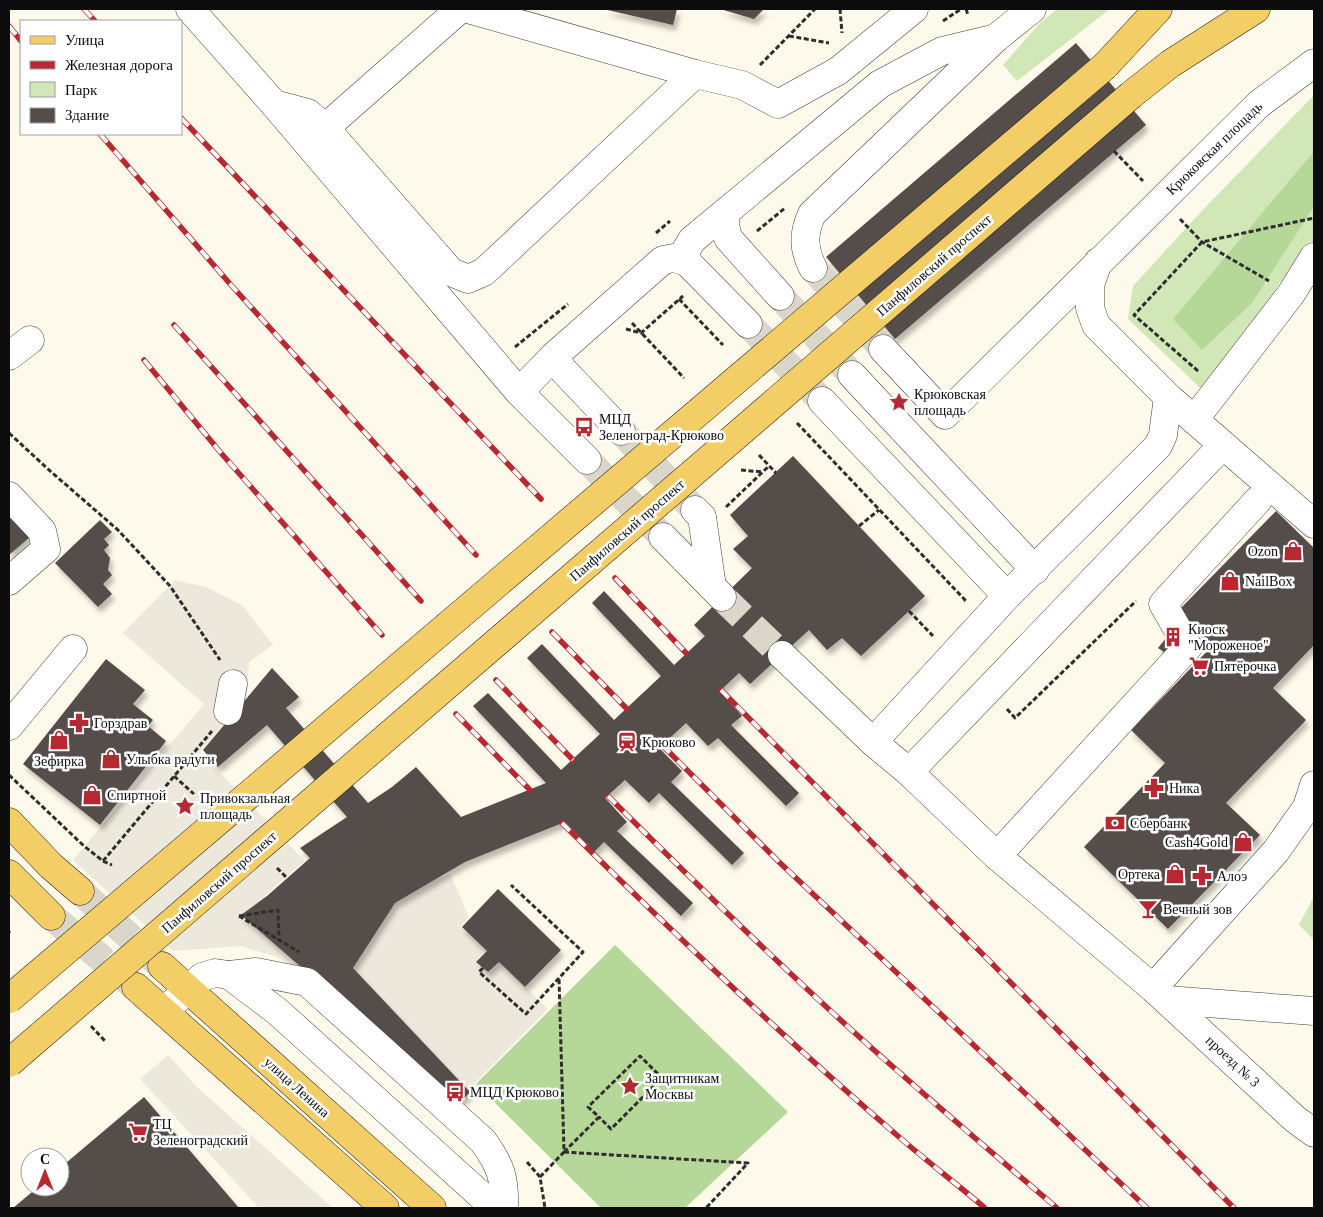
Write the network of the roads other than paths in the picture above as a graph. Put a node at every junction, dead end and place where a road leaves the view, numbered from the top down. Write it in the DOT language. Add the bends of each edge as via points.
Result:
graph roads {
  1 [pos="190,9"];
  2 [pos="460,9"];
  3 [pos="468,9"];
  4 [pos="914,9"];
  5 [pos="1032,9"];
  6 [pos="1158,9"];
  7 [pos="1256,9"];
  8 [pos="996,38"];
  9 [pos="1314,63"];
  10 [pos="695,74"];
  11 [pos="274,104"];
  12 [pos="326,128"];
  13 [pos="725,213"];
  14 [pos="1314,257"];
  15 [pos="1099,261"];
  16 [pos="687,262"];
  17 [pos="813,268"];
  18 [pos="780,296"];
  19 [pos="748,324"];
  20 [pos="882,350"];
  21 [pos="554,356"];
  22 [pos="852,375"];
  23 [pos="519,392"];
  24 [pos="1168,397"];
  25 [pos="822,401"];
  26 [pos="1194,420"];
  27 [pos="621,431"];
  28 [pos="1223,445"];
  29 [pos="587,460"];
  30 [pos="9,496"];
  31 [pos="1258,500"];
  32 [pos="698,513"];
  33 [pos="1312,516"];
  34 [pos="663,537"];
  35 [pos="1035,570"];
  36 [pos="9,581"];
  37 [pos="1007,596"];
  38 [pos="73,649"];
  39 [pos="782,655"];
  40 [pos="228,675"];
  41 [pos="228,711"];
  42 [pos="9,726"];
  43 [pos="873,742"];
  44 [pos="909,772"];
  45 [pos="1314,784"];
  46 [pos="9,822"];
  47 [pos="997,856"];
  48 [pos="9,874"];
  49 [pos="80,891"];
  50 [pos="51,916"];
  51 [pos="162,966"];
  52 [pos="228,975"];
  53 [pos="136,987"];
  54 [pos="187,989"];
  55 [pos="1160,994"];
  56 [pos="9,998"];
  57 [pos="164,1011"];
  58 [pos="1314,1011"];
  59 [pos="9,1063"];
  60 [pos="1314,1133"];
  61 [pos="385,1208"];
  62 [pos="432,1208"];
  63 [pos="495,1208"];
  64 [pos="504,1208"];
  1 -- 11 [label="street"];
  2 -- 12 [label="street"];
  3 -- 10 [label="street"];
  4 -- 10 [label="street" via="838,71 778,104 742,85"];
  5 -- 8 [label="street"];
  6 -- 56 [label="main road, bridge" via="1105,66"];
  7 -- 59 [label="main road, Панфиловский проспект, bridge" via="1170,64 1131,95"];
  8 -- 13 [label="street" via="942,51 880,84"];
  8 -- 17 [label="street" via="812,214 806,227 805,242"];
  9 -- 15 [label="street, Крюковская площадь" via="1259,104"];
  10 -- 12 [label="street" via="484,272 468,279 451,272"];
  11 -- 12 [label="street" via="308,113"];
  11 -- 23 [label="street"];
  13 -- 16 [label="street" via="692,240 686,250"];
  13 -- 18 [label="street" via="728,238"];
  14 -- 26 [label="street" via="1291,294"];
  15 -- 20 [label="street, Крюковская площадь" via="945,415"];
  15 -- 24 [label="street, Крюковская площадь" via="1090,285 1090,308 1096,326"];
  16 -- 19 [label="street"];
  16 -- 21 [label="street" via="674,258 664,260"];
  21 -- 23 [label="street"];
  21 -- 27 [label="street" via="563,370"];
  22 -- 35 [label="street"];
  23 -- 29 [label="street"];
  24 -- 26 [label="street, Крюковская площадь"];
  24 -- 35 [label="street" via="1163,435 1158,446"];
  25 -- 37 [label="street"];
  26 -- 28 [label="street, Крюковская площадь"];
  28 -- 33 [label="street, Крюковская площадь"];
  28 -- 44 [label="street"];
  30 -- 36 [label="street" via="42,531 46,549"];
  31 -- 47 [label="street" via="1163,604 1188,647"];
  32 -- 34 [label="street" via="717,592"];
  35 -- 37 [label="street"];
  37 -- 43 [label="street"];
  38 -- 42 [label="street"];
  39 -- 43 [label="street, проезд № 3"];
  40 -- 41 [label="street"];
  43 -- 44 [label="street, проезд № 3"];
  44 -- 47 [label="street, проезд № 3"];
  45 -- 55 [label="street" via="1306,807 1276,851"];
  46 -- 49 [label="main road"];
  47 -- 55 [label="street, проезд № 3"];
  48 -- 50 [label="main road"];
  51 -- 54 [label="main road, улица Ленина"];
  52 -- 54 [label="street" via="215,973 202,977"];
  52 -- 63 [label="street" via="284,1017"];
  52 -- 64 [label="street" via="256,972 307,982 483,1141 500,1168 505,1189"];
  53 -- 57 [label="main road"];
  54 -- 57 [label="street"];
  54 -- 62 [label="main road, улица Ленина"];
  55 -- 58 [label="street"];
  55 -- 60 [label="street, проезд № 3"];
  57 -- 61 [label="main road"];
}
